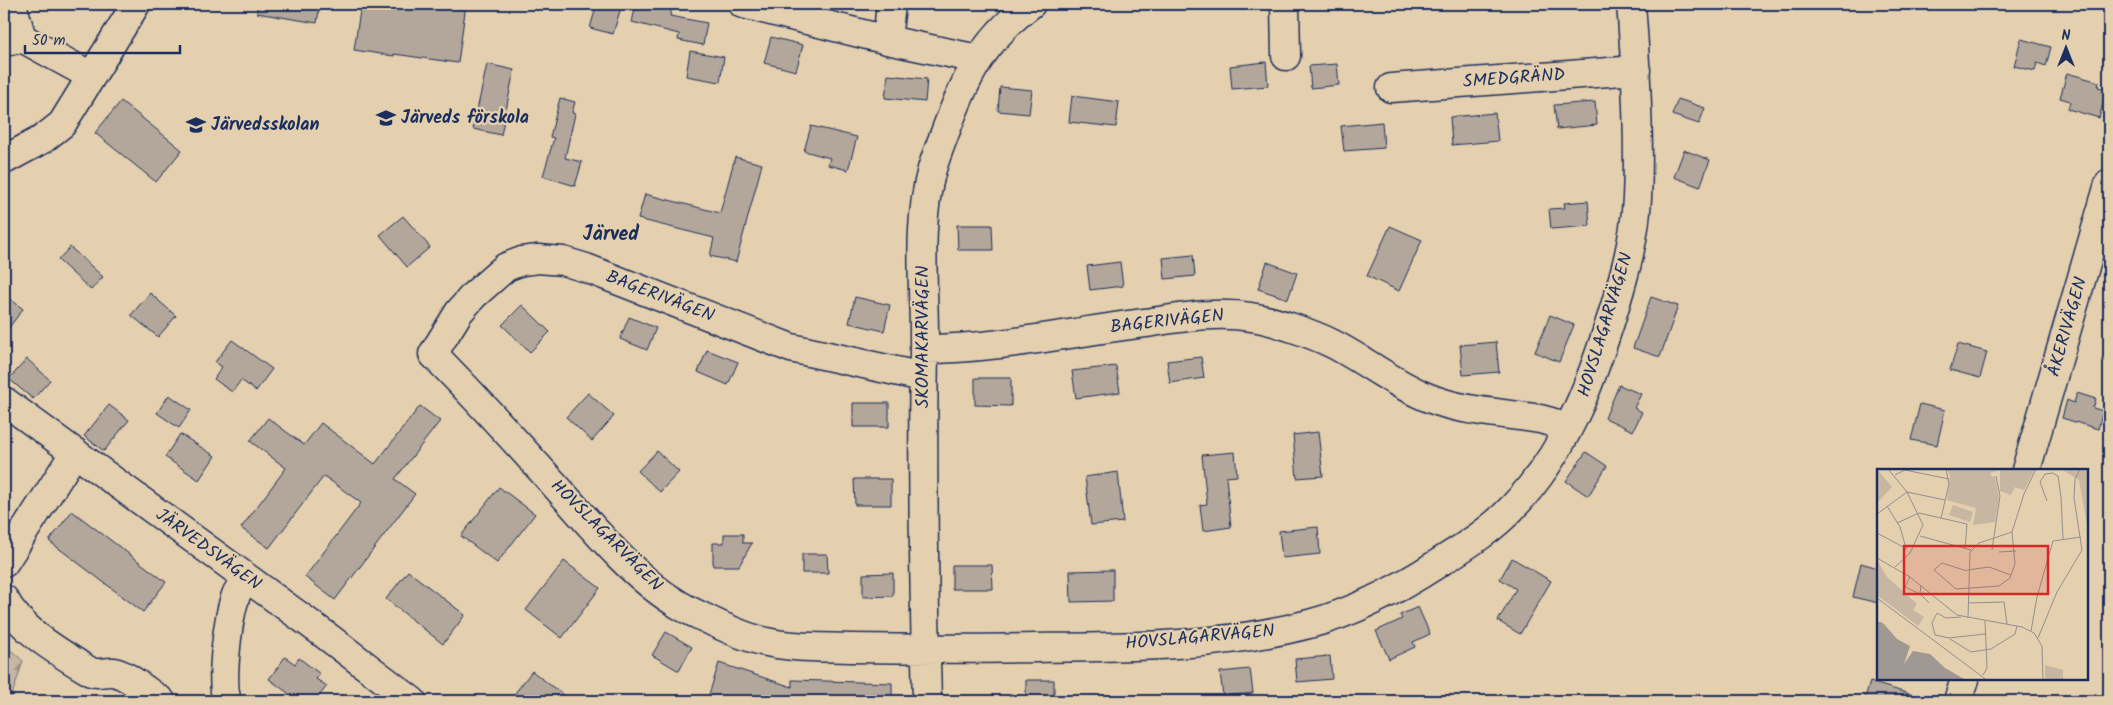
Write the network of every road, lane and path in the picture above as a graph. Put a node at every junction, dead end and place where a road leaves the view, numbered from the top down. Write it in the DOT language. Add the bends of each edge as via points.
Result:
graph roads {
  1 [pos="12,4"];
  2 [pos="136,4"];
  3 [pos="743,4"];
  4 [pos="891,4"];
  5 [pos="1031,4"];
  6 [pos="1285,4"];
  7 [pos="1631,4"];
  8 [pos="13,40"];
  9 [pos="887,40"];
  10 [pos="1286,56"];
  11 [pos="978,59"];
  12 [pos="1636,70"];
  13 [pos="91,76"];
  14 [pos="1391,88"];
  15 [pos="4,160"];
  16 [pos="2109,184"];
  17 [pos="924,349"];
  18 [pos="433,354"];
  19 [pos="923,377"];
  20 [pos="4,401"];
  21 [pos="1568,430"];
  22 [pos="75,452"];
  23 [pos="2026,469"];
  24 [pos="4,564"];
  25 [pos="247,579"];
  26 [pos="4,599"];
  27 [pos="925,650"];
  28 [pos="1965,680"];
  29 [pos="161,701"];
  30 [pos="227,701"];
  31 [pos="412,701"];
  32 [pos="927,701"];
  33 [pos="1958,701"];
  1 -- 8 [label="street"];
  2 -- 13 [label="street"];
  3 -- 9 [label="street"];
  4 -- 9 [label="street"];
  5 -- 11 [label="street, SKOMAKARVÄGEN" via="1015,16"];
  6 -- 10 [label="street"];
  7 -- 12 [label="street, HOVSLAGARVÄGEN"];
  8 -- 13 [label="street"];
  9 -- 11 [label="street"];
  11 -- 17 [label="street, SKOMAKARVÄGEN" via="955,105 932,169 925,202"];
  12 -- 14 [label="street, SMEDGRÄND"];
  12 -- 21 [label="street, HOVSLAGARVÄGEN" via="1637,202 1627,270 1582,405"];
  13 -- 15 [label="street" via="62,124 43,139"];
  16 -- 23 [label="street, ÅKERIVÄGEN"];
  17 -- 19 [label="street, SKOMAKARVÄGEN"];
  17 -- 21 [label="street, BAGERIVÄGEN" via="1008,344 1183,317 1250,316 1333,344 1401,385 1441,402 1540,419"];
  18 -- 19 [label="street, BAGERIVÄGEN" via="474,295 506,267 522,261 548,259 586,268 765,340"];
  18 -- 27 [label="street, HOVSLAGARVÄGEN" via="481,402 604,540 652,586 675,602 737,633 766,642"];
  19 -- 27 [label="street, SKOMAKARVÄGEN"];
  20 -- 22 [label="street, JÄRVEDSVÄGEN"];
  21 -- 27 [label="street, HOVSLAGARVÄGEN" via="1546,470 1495,525 1397,590 1351,612 1310,624 1228,639 1054,648"];
  22 -- 24 [label="street"];
  22 -- 25 [label="street, JÄRVEDSVÄGEN"];
  25 -- 30 [label="street" via="236,594 230,617 225,676"];
  25 -- 31 [label="street, JÄRVEDSVÄGEN"];
  26 -- 29 [label="street" via="22,622 52,648 90,672 114,672 123,676"];
  27 -- 32 [label="street, SKOMAKARVÄGEN"];
  28 -- 33 [label="street"];
}
